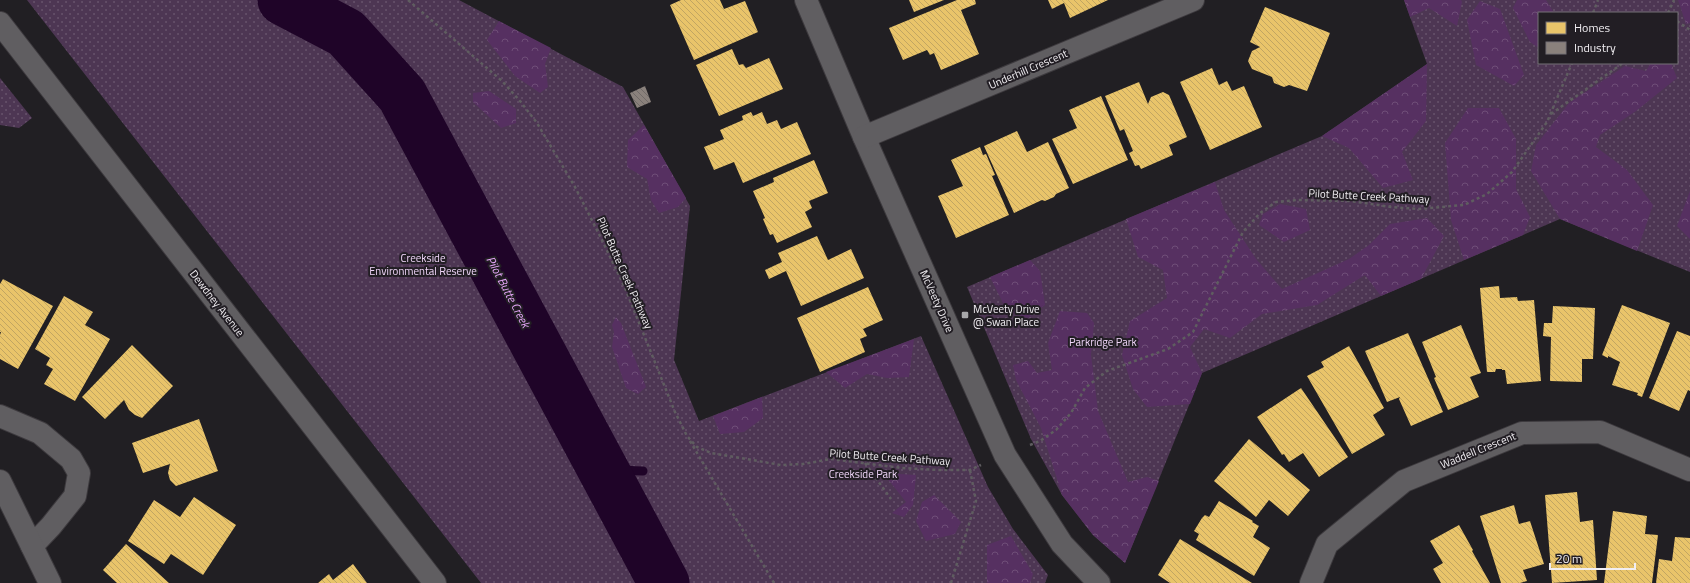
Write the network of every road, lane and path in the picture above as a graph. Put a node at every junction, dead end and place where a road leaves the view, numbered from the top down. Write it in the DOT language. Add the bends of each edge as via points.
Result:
graph roads {
  1 [pos="408,0"];
  2 [pos="806,0"];
  3 [pos="1193,0"];
  4 [pos="1598,0"];
  5 [pos="1674,0"];
  6 [pos="1593,12"];
  7 [pos="1668,12"];
  8 [pos="1678,22"];
  9 [pos="0,23"];
  10 [pos="1690,30"];
  11 [pos="1572,64"];
  12 [pos="1622,64"];
  13 [pos="1550,114"];
  14 [pos="864,137"];
  15 [pos="0,416"];
  16 [pos="687,436"];
  17 [pos="1005,455"];
  18 [pos="865,463"];
  19 [pos="970,470"];
  20 [pos="1690,470"];
  21 [pos="0,481"];
  22 [pos="891,499"];
  23 [pos="32,546"];
  24 [pos="50,583"];
  25 [pos="435,583"];
  26 [pos="774,583"];
  27 [pos="951,583"];
  28 [pos="1099,583"];
  29 [pos="1311,583"];
  1 -- 16 [label="path, Pilot Butte Creek Pathway" via="502,81 537,123 575,187 605,245"];
  2 -- 14 [label="street, McVeety Drive"];
  3 -- 14 [label="street, Underhill Crescent"];
  4 -- 6 [label="path"];
  5 -- 7 [label="path"];
  8 -- 10 [label="path"];
  9 -- 25 [label="street, Dewdney Avenue"];
  11 -- 13 [label="path, Pilot Butte Creek Pathway"];
  12 -- 13 [label="path"];
  13 -- 17 [label="path, Pilot Butte Creek Pathway" via="1512,172 1487,194 1464,205 1418,209 1351,201 1276,202 1260,213 1243,232 1193,332 1168,349 1107,371 1085,388 1071,413 1056,430 1040,441"];
  14 -- 17 [label="street, McVeety Drive"];
  15 -- 23 [label="street" via="40,433 71,459 79,473 76,496"];
  16 -- 18 [label="path, Pilot Butte Creek Pathway" via="697,447 710,453 781,465 830,459"];
  16 -- 26 [label="path"];
  17 -- 19 [label="path, Pilot Butte Creek Pathway"];
  17 -- 28 [label="street, McVeety Drive" via="1062,544"];
  18 -- 19 [label="path, Pilot Butte Creek Pathway" via="902,468"];
  18 -- 22 [label="path"];
  19 -- 27 [label="path" via="976,501"];
  20 -- 29 [label="street, Waddell Crescent" via="1600,432 1522,433 1404,481 1327,544"];
  21 -- 23 [label="street"];
  23 -- 24 [label="street"];
}
